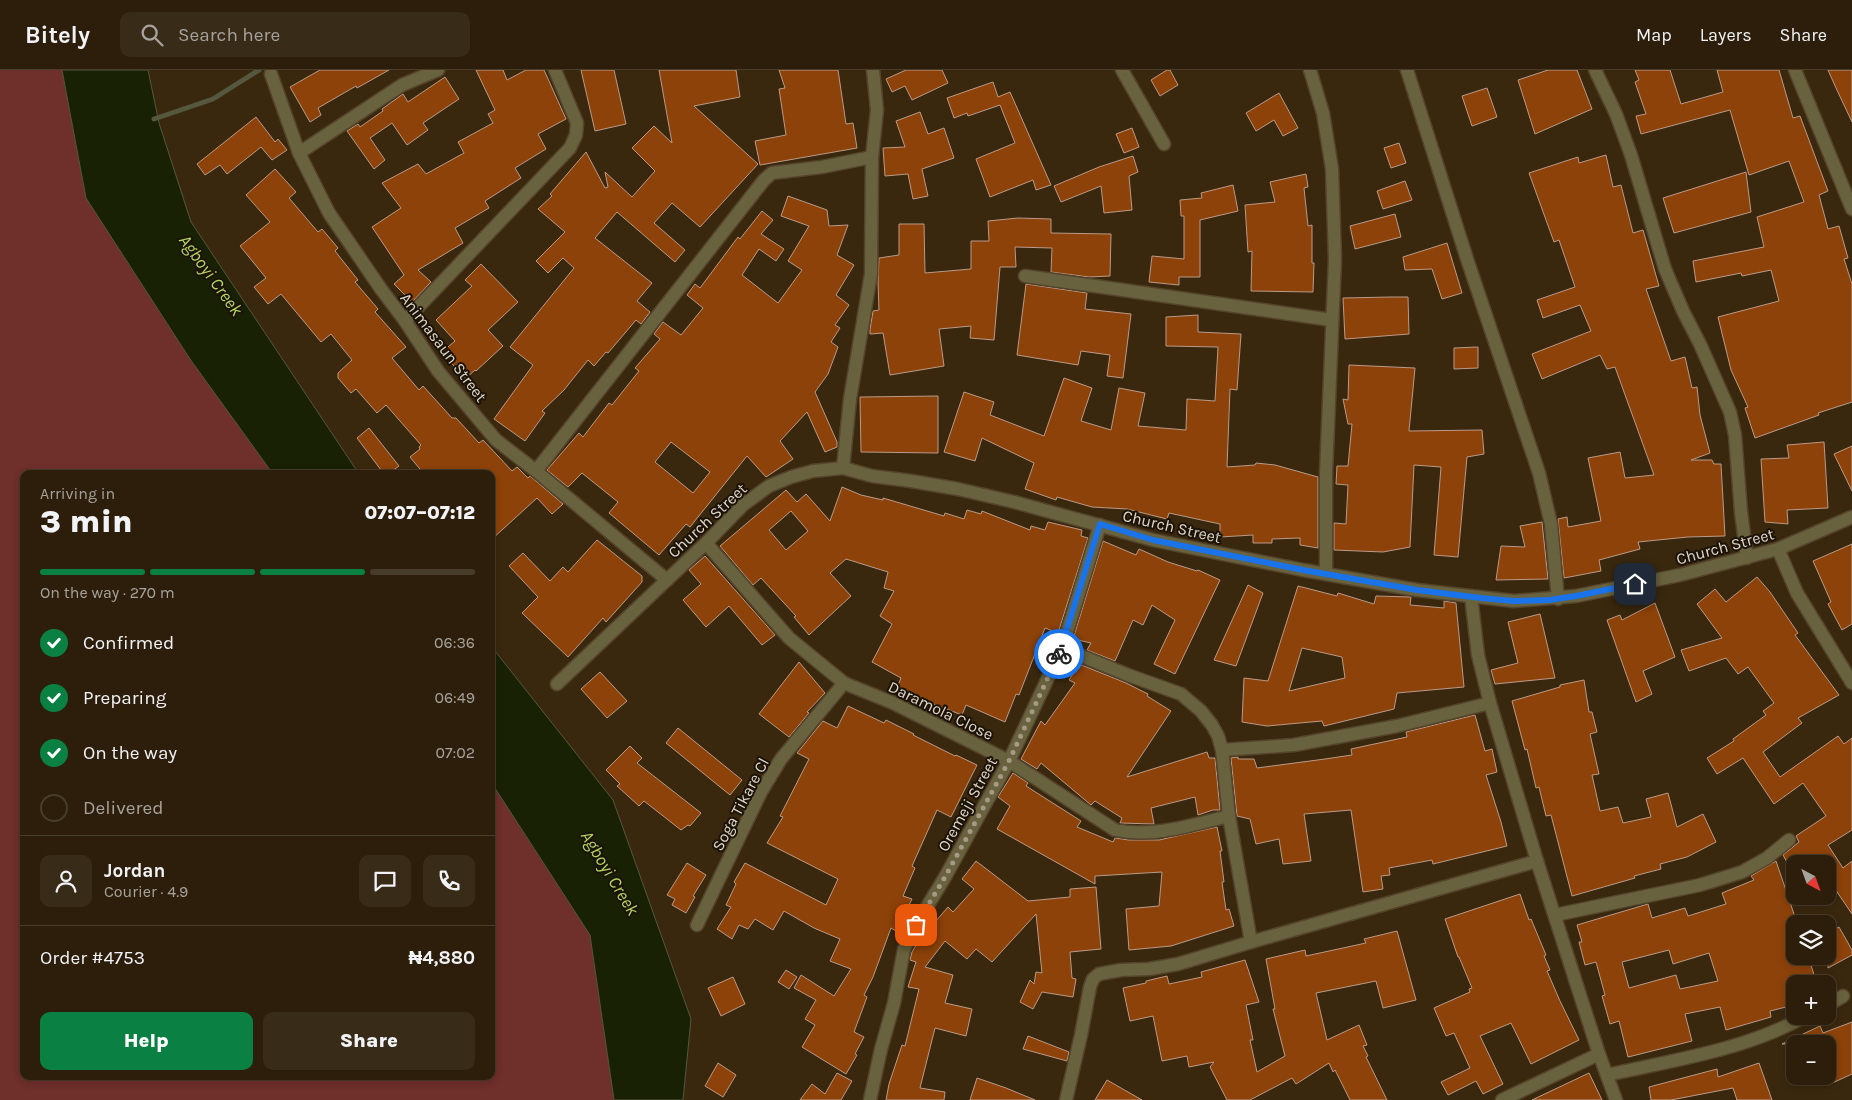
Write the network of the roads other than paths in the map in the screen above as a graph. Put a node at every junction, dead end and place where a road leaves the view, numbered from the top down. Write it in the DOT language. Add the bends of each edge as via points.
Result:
graph roads {
  1 [pos="438,70"];
  2 [pos="555,70"];
  3 [pos="873,70"];
  4 [pos="1122,70"];
  5 [pos="1310,70"];
  6 [pos="1407,70"];
  7 [pos="1595,70"];
  8 [pos="1795,70"];
  9 [pos="271,74"];
  10 [pos="1164,144"];
  11 [pos="299,153"];
  12 [pos="872,157"];
  13 [pos="1852,210"];
  14 [pos="1025,276"];
  15 [pos="1332,320"];
  16 [pos="405,321"];
  17 [pos="843,468"];
  18 [pos="536,470"];
  19 [pos="1852,517"];
  20 [pos="1100,524"];
  21 [pos="706,543"];
  22 [pos="1778,548"];
  23 [pos="1747,558"];
  24 [pos="1326,573"];
  25 [pos="667,580"];
  26 [pos="1471,596"];
  27 [pos="1558,599"];
  28 [pos="1062,648"];
  29 [pos="844,683"];
  30 [pos="1852,683"];
  31 [pos="557,684"];
  32 [pos="1490,703"];
  33 [pos="1222,750"];
  34 [pos="1009,761"];
  35 [pos="1229,816"];
  36 [pos="1789,840"];
  37 [pos="1537,862"];
  38 [pos="1555,915"];
  39 [pos="697,925"];
  40 [pos="1250,942"];
  41 [pos="1843,996"];
  42 [pos="1836,1000"];
  43 [pos="1789,1025"];
  44 [pos="1599,1054"];
  45 [pos="1607,1075"];
  46 [pos="870,1100"];
  47 [pos="1066,1100"];
  48 [pos="1502,1100"];
  49 [pos="1616,1100"];
  1 -- 11 [label="street" via="402,85"];
  2 -- 16 [label="street" via="577,123 570,148"];
  3 -- 12 [label="street" via="877,110"];
  4 -- 10 [label="street"];
  5 -- 15 [label="street" via="1323,113 1332,169 1335,259"];
  6 -- 27 [label="street" via="1539,473 1551,524"];
  7 -- 23 [label="street" via="1622,130 1665,269 1730,412 1736,441"];
  8 -- 13 [label="street"];
  9 -- 11 [label="street, Animasaun Street"];
  11 -- 16 [label="street, Animasaun Street" via="329,213"];
  12 -- 17 [label="street" via="871,274 850,399"];
  12 -- 18 [label="street" via="780,172 764,180"];
  14 -- 15 [label="street"];
  15 -- 24 [label="street"];
  16 -- 18 [label="street, Animasaun Street" via="438,371 496,440"];
  17 -- 20 [label="street, Church Street" via="872,476 958,489"];
  17 -- 21 [label="street, Church Street" via="813,471 769,486 743,506"];
  18 -- 25 [label="street, Animasaun Street"];
  19 -- 22 [label="street, Church Street"];
  20 -- 24 [label="street, Church Street" via="1153,540"];
  20 -- 28 [label="street, Oremeji Street"];
  21 -- 25 [label="street, Church Street"];
  21 -- 29 [label="street, Daramola Close" via="789,638"];
  22 -- 23 [label="street, Church Street"];
  22 -- 30 [label="street" via="1797,593"];
  23 -- 27 [label="street, Church Street"];
  24 -- 26 [label="street, Church Street" via="1417,590"];
  25 -- 31 [label="street, Church Street"];
  26 -- 27 [label="street, Church Street" via="1514,601"];
  26 -- 32 [label="street" via="1478,655"];
  28 -- 33 [label="street" via="1181,694 1201,711 1218,736"];
  28 -- 34 [label="street, Oremeji Street"];
  29 -- 34 [label="street, Daramola Close" via="893,703"];
  29 -- 39 [label="street, Soga Tikare Cl" via="781,760 761,792"];
  32 -- 33 [label="street" via="1397,726 1294,745"];
  32 -- 37 [label="street"];
  33 -- 35 [label="street"];
  34 -- 35 [label="street, Daramola Close" via="1115,830 1154,832"];
  34 -- 46 [label="street, Oremeji Street" via="904,948"];
  35 -- 40 [label="street"];
  36 -- 38 [label="street" via="1742,872 1700,886"];
  37 -- 38 [label="street"];
  37 -- 40 [label="street"];
  38 -- 44 [label="street"];
  40 -- 47 [label="street" via="1178,964 1109,971 1093,979"];
  41 -- 42 [label="street"];
  43 -- 45 [label="street" via="1717,1051"];
  44 -- 45 [label="street"];
  44 -- 48 [label="street"];
  45 -- 49 [label="street"];
}
